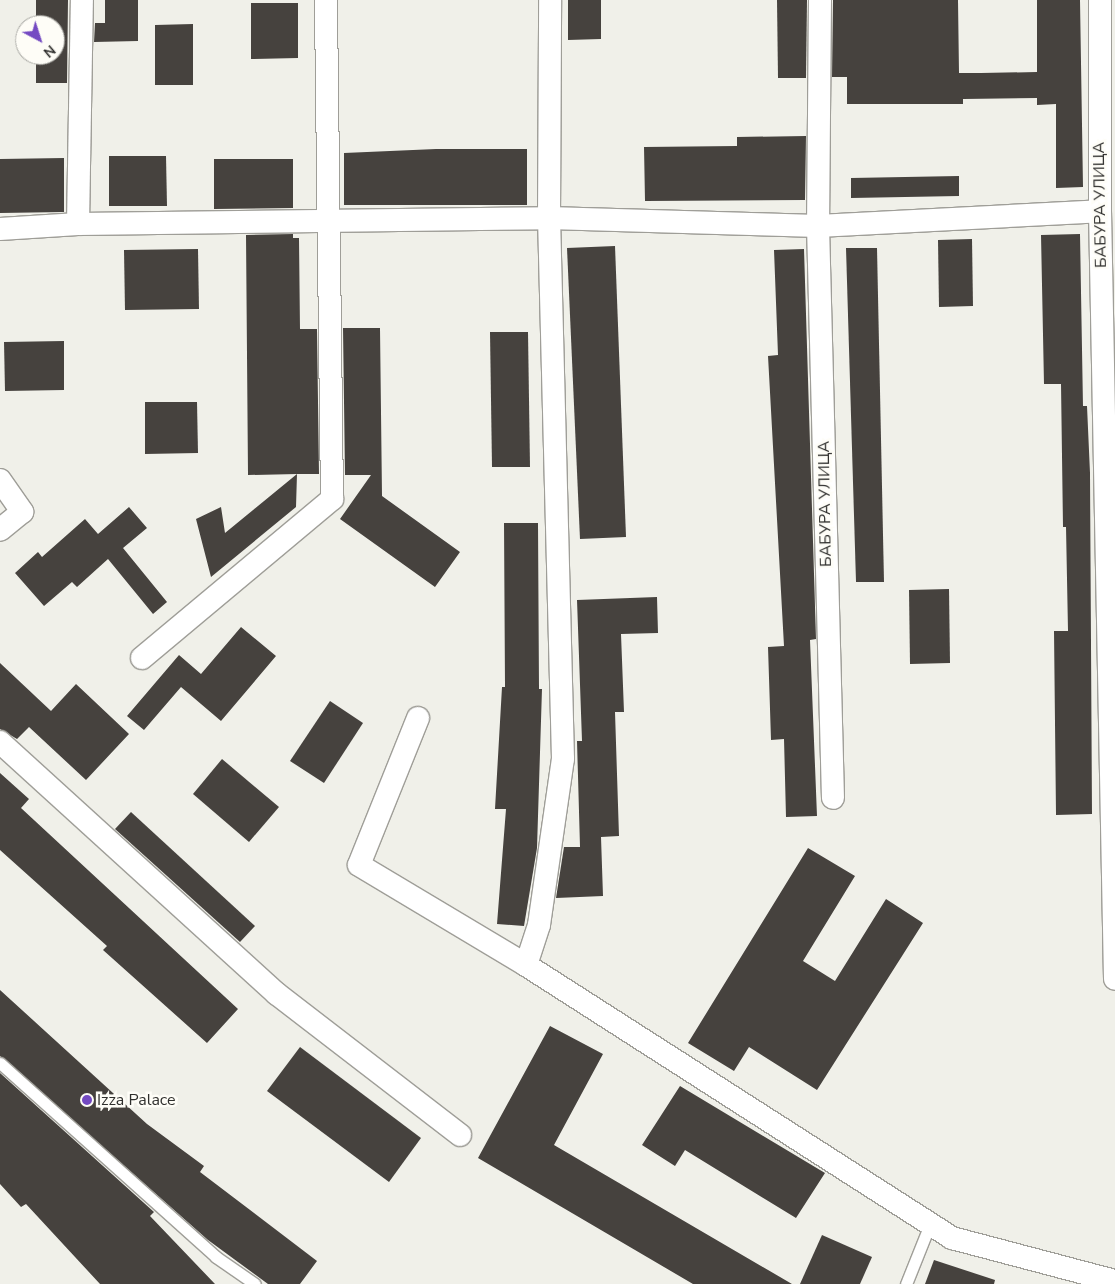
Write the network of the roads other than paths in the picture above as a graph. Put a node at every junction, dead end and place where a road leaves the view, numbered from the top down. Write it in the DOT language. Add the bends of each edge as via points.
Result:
graph roads {
  1 [pos="82,0"];
  2 [pos="326,0"];
  3 [pos="550,0"];
  4 [pos="820,0"];
  5 [pos="1100,0"];
  6 [pos="1107,184"];
  7 [pos="1100,211"];
  8 [pos="550,218"];
  9 [pos="327,220"];
  10 [pos="78,224"];
  11 [pos="818,226"];
  12 [pos="0,229"];
  13 [pos="0,480"];
  14 [pos="0,530"];
  15 [pos="142,658"];
  16 [pos="418,718"];
  17 [pos="0,742"];
  18 [pos="833,798"];
  19 [pos="526,965"];
  20 [pos="1115,979"];
  21 [pos="0,1063"];
  22 [pos="460,1135"];
  23 [pos="930,1224"];
  24 [pos="1115,1281"];
  25 [pos="254,1284"];
  26 [pos="906,1284"];
  1 -- 10 [label="street"];
  2 -- 9 [label="street"];
  3 -- 8 [label="street"];
  4 -- 11 [label="street, БАБУРА УЛИЦА"];
  5 -- 6 [label="street, БАБУРА УЛИЦА"];
  6 -- 7 [label="street, БАБУРА УЛИЦА"];
  7 -- 11 [label="street"];
  7 -- 20 [label="street, БАБУРА УЛИЦА"];
  8 -- 9 [label="street"];
  8 -- 11 [label="street"];
  8 -- 19 [label="street" via="562,759 539,925"];
  9 -- 10 [label="street"];
  9 -- 15 [label="street" via="332,499"];
  10 -- 12 [label="street"];
  11 -- 18 [label="street, БАБУРА УЛИЦА"];
  13 -- 14 [label="street" via="22,512"];
  16 -- 19 [label="street" via="359,865"];
  17 -- 22 [label="street" via="277,994"];
  19 -- 23 [label="street"];
  21 -- 25 [label="lane" via="216,1258"];
  23 -- 24 [label="street" via="952,1238"];
  23 -- 26 [label="lane"];
}
